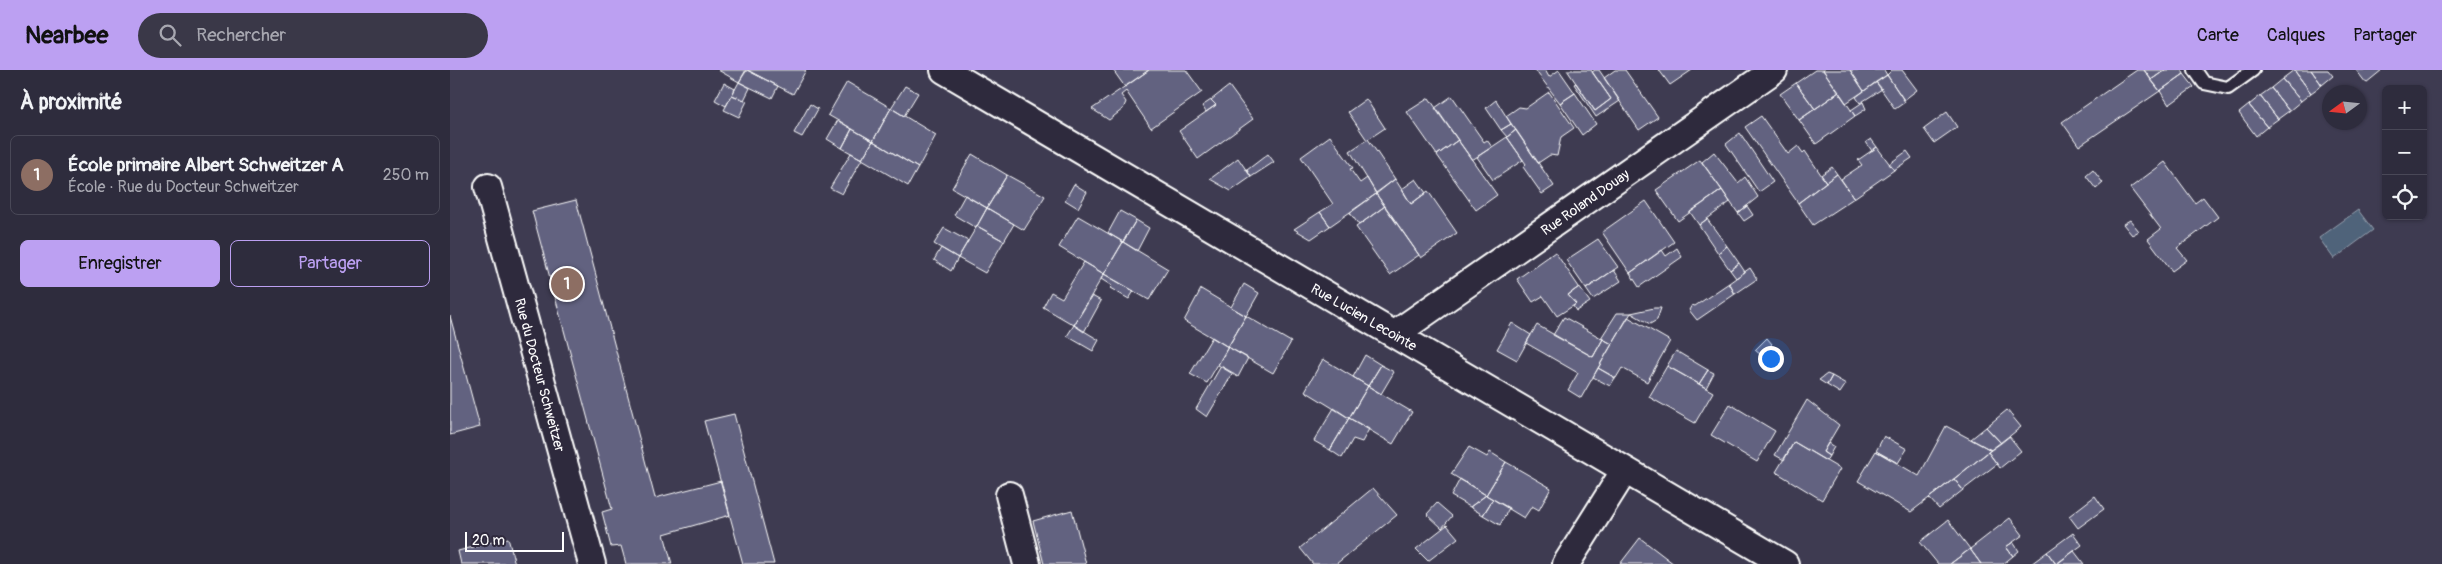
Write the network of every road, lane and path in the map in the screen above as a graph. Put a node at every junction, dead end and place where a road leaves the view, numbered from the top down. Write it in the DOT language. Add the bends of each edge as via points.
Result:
graph roads {
  1 [pos="944,70"];
  2 [pos="1774,70"];
  3 [pos="2195,70"];
  4 [pos="2253,70"];
  5 [pos="488,187"];
  6 [pos="1395,334"];
  7 [pos="1624,470"];
  8 [pos="1009,495"];
  9 [pos="592,564"];
  10 [pos="1028,564"];
  11 [pos="1566,564"];
  12 [pos="1785,564"];
  1 -- 6 [label="street, Rue Lucien Lecointe"];
  2 -- 6 [label="street, Rue Roland Douay"];
  3 -- 4 [label="lane" via="2204,83 2228,88"];
  5 -- 9 [label="street, Rue du Docteur Schweitzer"];
  6 -- 7 [label="street, Rue Lucien Lecointe"];
  7 -- 11 [label="street"];
  7 -- 12 [label="street, Rue Lucien Lecointe"];
  8 -- 10 [label="street"];
}
